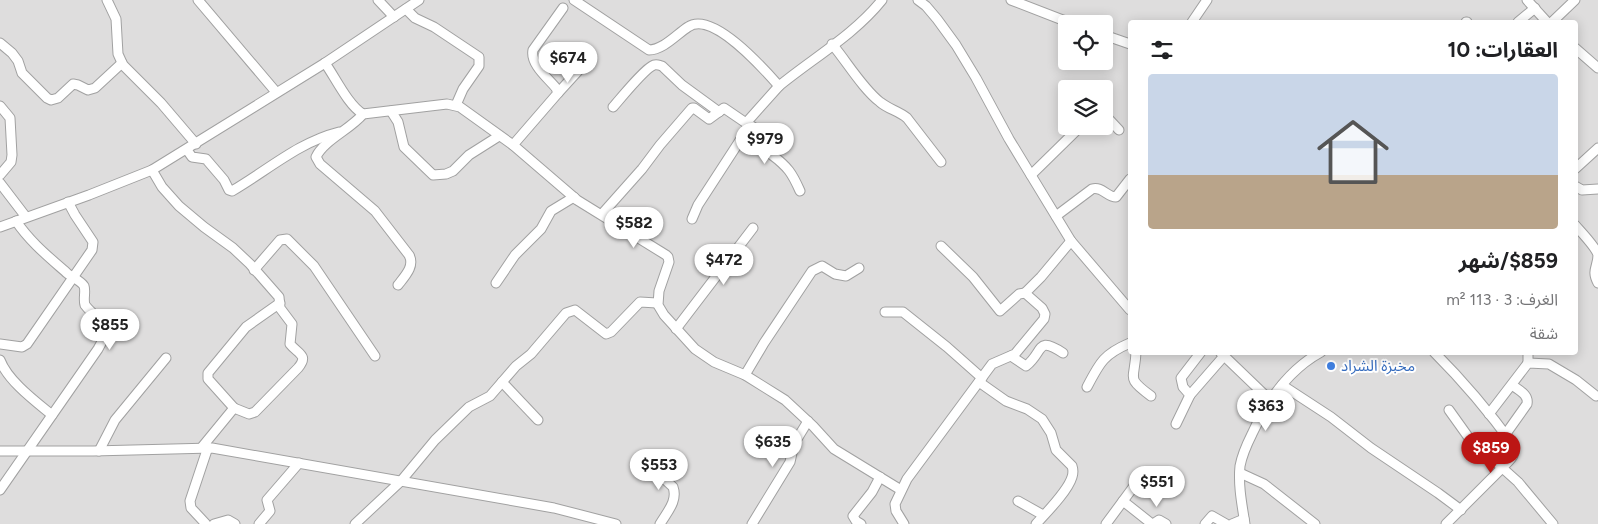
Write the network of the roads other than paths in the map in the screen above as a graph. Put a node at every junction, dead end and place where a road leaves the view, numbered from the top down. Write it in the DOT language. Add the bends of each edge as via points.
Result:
graph roads {
  1 [pos="107,0"];
  2 [pos="198,0"];
  3 [pos="378,0"];
  4 [pos="418,0"];
  5 [pos="574,0"];
  6 [pos="882,0"];
  7 [pos="918,0"];
  8 [pos="1011,0"];
  9 [pos="1207,0"];
  10 [pos="1527,0"];
  11 [pos="1575,0"];
  12 [pos="563,8"];
  13 [pos="1535,8"];
  14 [pos="406,9"];
  15 [pos="394,17"];
  16 [pos="1058,18"];
  17 [pos="1193,20"];
  18 [pos="1520,20"];
  19 [pos="1545,20"];
  20 [pos="1554,20"];
  21 [pos="1113,38"];
  22 [pos="0,43"];
  23 [pos="1128,43"];
  24 [pos="832,44"];
  25 [pos="1578,50"];
  26 [pos="122,63"];
  27 [pos="325,63"];
  28 [pos="1598,68"];
  29 [pos="578,71"];
  30 [pos="779,86"];
  31 [pos="276,92"];
  32 [pos="558,93"];
  33 [pos="456,105"];
  34 [pos="0,106"];
  35 [pos="613,107"];
  36 [pos="391,111"];
  37 [pos="719,112"];
  38 [pos="363,114"];
  39 [pos="748,124"];
  40 [pos="1113,124"];
  41 [pos="1119,130"];
  42 [pos="339,132"];
  43 [pos="1072,135"];
  44 [pos="499,136"];
  45 [pos="196,144"];
  46 [pos="513,145"];
  47 [pos="1598,148"];
  48 [pos="187,150"];
  49 [pos="941,162"];
  50 [pos="1578,166"];
  51 [pos="152,170"];
  52 [pos="0,175"];
  53 [pos="1031,175"];
  54 [pos="1128,182"];
  55 [pos="0,183"];
  56 [pos="1578,188"];
  57 [pos="1598,189"];
  58 [pos="800,191"];
  59 [pos="574,197"];
  60 [pos="68,202"];
  61 [pos="602,214"];
  62 [pos="1056,216"];
  63 [pos="26,218"];
  64 [pos="692,219"];
  65 [pos="16,221"];
  66 [pos="0,227"];
  67 [pos="753,228"];
  68 [pos="1578,229"];
  69 [pos="1071,241"];
  70 [pos="941,246"];
  71 [pos="859,268"];
  72 [pos="254,270"];
  73 [pos="72,278"];
  74 [pos="496,283"];
  75 [pos="1598,283"];
  76 [pos="398,285"];
  77 [pos="1025,294"];
  78 [pos="280,303"];
  79 [pos="657,303"];
  80 [pos="1128,308"];
  81 [pos="885,312"];
  82 [pos="676,329"];
  83 [pos="0,344"];
  84 [pos="1128,344"];
  85 [pos="1063,353"];
  86 [pos="1136,355"];
  87 [pos="1199,355"];
  88 [pos="1221,355"];
  89 [pos="1223,355"];
  90 [pos="1317,355"];
  91 [pos="1437,355"];
  92 [pos="1528,355"];
  93 [pos="375,356"];
  94 [pos="1011,356"];
  95 [pos="166,358"];
  96 [pos="0,360"];
  97 [pos="1528,363"];
  98 [pos="745,375"];
  99 [pos="981,380"];
  100 [pos="502,382"];
  101 [pos="1282,385"];
  102 [pos="1512,385"];
  103 [pos="1087,387"];
  104 [pos="1190,395"];
  105 [pos="1151,396"];
  106 [pos="1596,396"];
  107 [pos="1270,400"];
  108 [pos="234,408"];
  109 [pos="1448,410"];
  110 [pos="1489,414"];
  111 [pos="52,415"];
  112 [pos="538,420"];
  113 [pos="808,421"];
  114 [pos="1176,424"];
  115 [pos="1505,434"];
  116 [pos="205,447"];
  117 [pos="0,451"];
  118 [pos="26,451"];
  119 [pos="99,451"];
  120 [pos="644,460"];
  121 [pos="299,463"];
  122 [pos="1502,469"];
  123 [pos="1240,473"];
  124 [pos="880,477"];
  125 [pos="401,481"];
  126 [pos="1138,482"];
  127 [pos="0,490"];
  128 [pos="901,490"];
  129 [pos="1018,501"];
  130 [pos="1123,501"];
  131 [pos="1461,510"];
  132 [pos="1044,515"];
  133 [pos="1240,522"];
  134 [pos="206,524"];
  135 [pos="214,524"];
  136 [pos="235,524"];
  137 [pos="259,524"];
  138 [pos="355,524"];
  139 [pos="616,524"];
  140 [pos="660,524"];
  141 [pos="752,524"];
  142 [pos="860,524"];
  143 [pos="904,524"];
  144 [pos="1036,524"];
  145 [pos="1106,524"];
  146 [pos="1152,524"];
  147 [pos="1166,524"];
  148 [pos="1205,524"];
  149 [pos="1226,524"];
  150 [pos="1315,524"];
  151 [pos="1446,524"];
  152 [pos="1553,524"];
  1 -- 26 [label="street" via="117,26 118,54"];
  2 -- 31 [label="street"];
  3 -- 15 [label="street"];
  4 -- 14 [label="street"];
  5 -- 30 [label="street" via="649,50 658,48 691,25 702,23 710,26 742,48"];
  6 -- 24 [label="street" via="864,21"];
  7 -- 53 [label="street" via="956,45"];
  8 -- 16 [label="street"];
  9 -- 17 [label="street"];
  10 -- 13 [label="street"];
  11 -- 20 [label="street"];
  12 -- 32 [label="street" via="532,54"];
  13 -- 18 [label="street"];
  13 -- 19 [label="street"];
  14 -- 15 [label="street"];
  14 -- 33 [label="street" via="415,18 479,57 479,66"];
  15 -- 27 [label="street"];
  21 -- 23 [label="street"];
  22 -- 26 [label="street" via="18,61 24,75 51,100 73,84 88,90 95,88"];
  24 -- 30 [label="street"];
  24 -- 49 [label="street" via="875,98 907,118"];
  25 -- 28 [label="street"];
  26 -- 45 [label="street"];
  27 -- 31 [label="street"];
  27 -- 38 [label="street"];
  29 -- 32 [label="street"];
  30 -- 39 [label="street"];
  31 -- 45 [label="street"];
  32 -- 46 [label="street"];
  33 -- 36 [label="street"];
  33 -- 44 [label="street"];
  34 -- 52 [label="street" via="10,118 12,155"];
  35 -- 37 [label="street" via="643,73 658,65"];
  36 -- 38 [label="street"];
  36 -- 44 [label="street" via="398,122 404,147 434,175 453,171 469,155"];
  37 -- 39 [label="street" via="724,108"];
  37 -- 61 [label="street" via="708,119 692,108"];
  38 -- 42 [label="street" via="354,124"];
  39 -- 58 [label="street" via="775,142 772,155 792,172"];
  39 -- 64 [label="street"];
  40 -- 41 [label="street"];
  42 -- 48 [label="street" via="302,146 232,191 206,159 192,157"];
  42 -- 76 [label="street" via="316,157 375,211 409,255 412,265"];
  43 -- 53 [label="street"];
  44 -- 46 [label="street"];
  45 -- 48 [label="street"];
  46 -- 59 [label="street"];
  47 -- 50 [label="street"];
  48 -- 51 [label="street"];
  51 -- 60 [label="street"];
  51 -- 72 [label="street" via="185,211 233,248"];
  53 -- 62 [label="street"];
  54 -- 62 [label="street" via="1116,197 1096,188"];
  55 -- 63 [label="street"];
  56 -- 57 [label="street"];
  59 -- 61 [label="street"];
  59 -- 74 [label="street" via="551,211 541,229 515,256"];
  60 -- 63 [label="street"];
  60 -- 73 [label="street" via="93,245 89,257"];
  61 -- 79 [label="street" via="668,257"];
  62 -- 69 [label="street"];
  63 -- 65 [label="street"];
  65 -- 66 [label="street"];
  65 -- 73 [label="street" via="24,233"];
  67 -- 82 [label="street"];
  68 -- 75 [label="street" via="1597,252 1594,273"];
  69 -- 77 [label="street"];
  69 -- 80 [label="street"];
  70 -- 77 [label="street" via="1000,312 1019,294"];
  71 -- 98 [label="street" via="846,276 822,266 812,271"];
  72 -- 78 [label="street"];
  72 -- 93 [label="street" via="280,240 287,238 314,266"];
  73 -- 83 [label="street" via="25,346"];
  73 -- 111 [label="street" via="83,284 84,305 100,318 105,325 105,333 98,349"];
  77 -- 94 [label="street" via="1045,314 1026,342"];
  78 -- 108 [label="street" via="246,327 208,372 208,379"];
  78 -- 108 [label="street" via="281,310 292,324 290,344 303,356 303,362 253,414"];
  79 -- 82 [label="street"];
  79 -- 100 [label="street" via="640,302 606,334 580,312 569,311"];
  81 -- 99 [label="street" via="902,312 947,347"];
  82 -- 98 [label="street" via="706,358"];
  84 -- 103 [label="street" via="1108,354"];
  85 -- 94 [label="street" via="1046,345 1026,366"];
  86 -- 105 [label="street" via="1133,381"];
  87 -- 104 [label="street" via="1181,378"];
  88 -- 104 [label="street"];
  89 -- 107 [label="street"];
  90 -- 101 [label="street"];
  91 -- 110 [label="street"];
  92 -- 97 [label="street"];
  94 -- 99 [label="street" via="992,364"];
  95 -- 119 [label="street" via="115,420"];
  96 -- 111 [label="street" via="8,375"];
  97 -- 102 [label="street"];
  97 -- 106 [label="street" via="1549,364"];
  98 -- 113 [label="street" via="785,400"];
  99 -- 128 [label="street"];
  99 -- 132 [label="street" via="1006,401 1042,419 1056,450 1072,466 1073,476"];
  100 -- 112 [label="street"];
  100 -- 125 [label="street" via="490,396 469,406"];
  101 -- 107 [label="street"];
  101 -- 131 [label="street"];
  102 -- 110 [label="street"];
  102 -- 115 [label="street" via="1528,400"];
  104 -- 114 [label="street"];
  107 -- 123 [label="street" via="1247,444"];
  108 -- 116 [label="street"];
  109 -- 122 [label="street" via="1469,438"];
  110 -- 115 [label="street"];
  111 -- 118 [label="street"];
  113 -- 124 [label="street" via="839,452"];
  113 -- 141 [label="street" via="794,444 790,462"];
  115 -- 122 [label="street" via="1515,452"];
  116 -- 119 [label="street"];
  116 -- 121 [label="street"];
  116 -- 134 [label="street" via="190,501 191,508"];
  117 -- 118 [label="street"];
  118 -- 119 [label="street"];
  118 -- 127 [label="street"];
  120 -- 140 [label="street" via="675,493 675,499"];
  121 -- 125 [label="street"];
  121 -- 137 [label="street" via="270,496 267,503 270,511"];
  122 -- 131 [label="street"];
  122 -- 152 [label="street" via="1518,482"];
  123 -- 133 [label="street"];
  123 -- 150 [label="street" via="1264,484"];
  124 -- 128 [label="street"];
  124 -- 142 [label="street" via="853,516"];
  125 -- 138 [label="street"];
  125 -- 139 [label="street" via="554,508"];
  126 -- 130 [label="street"];
  128 -- 143 [label="street" via="895,504"];
  129 -- 132 [label="street"];
  130 -- 145 [label="street"];
  130 -- 146 [label="street"];
  131 -- 151 [label="street"];
  132 -- 144 [label="street"];
  135 -- 136 [label="street" via="228,520"];
  146 -- 147 [label="street" via="1159,520"];
  148 -- 149 [label="street" via="1212,516"];
}
